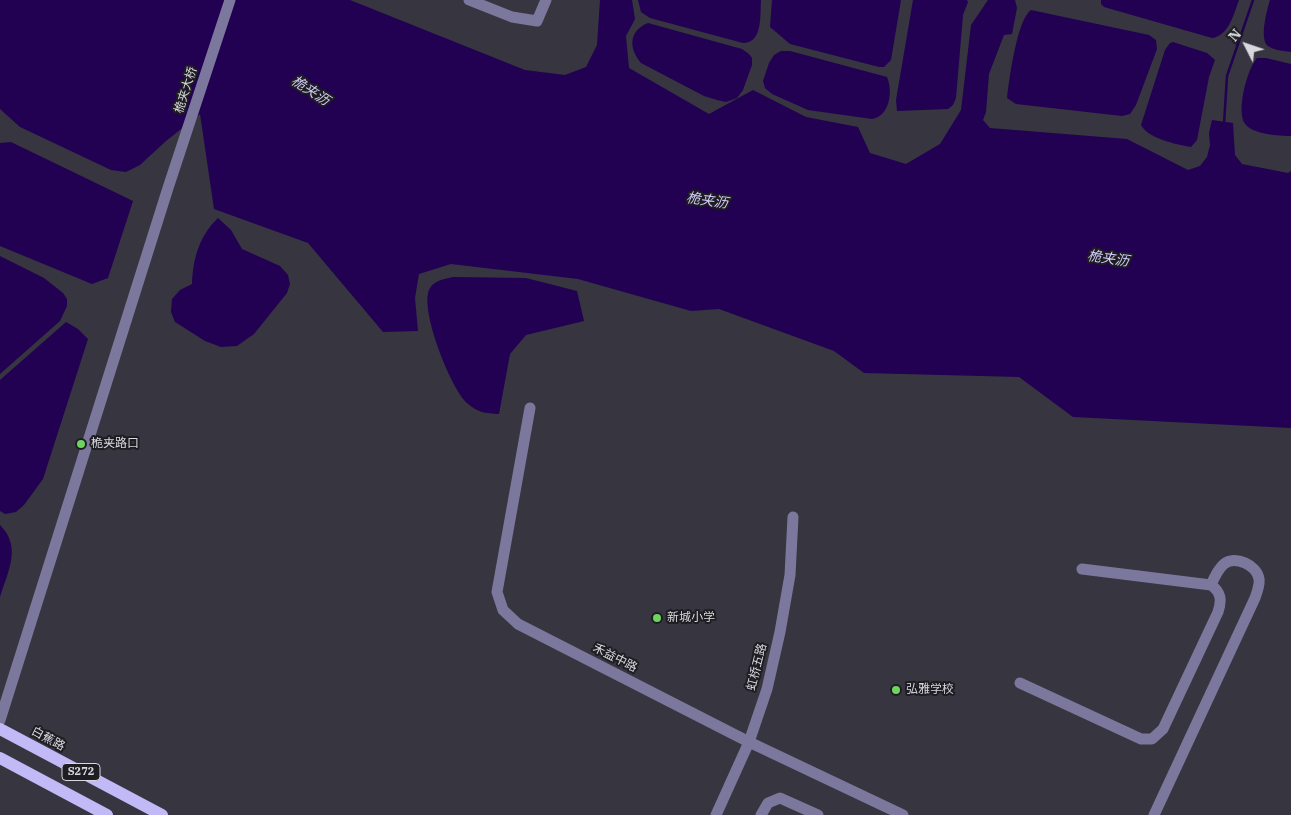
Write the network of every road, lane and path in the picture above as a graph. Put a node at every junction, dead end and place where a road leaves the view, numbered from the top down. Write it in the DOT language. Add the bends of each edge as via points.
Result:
graph roads {
  1 [pos="230,0"];
  2 [pos="469,0"];
  3 [pos="546,0"];
  4 [pos="530,408"];
  5 [pos="793,516"];
  6 [pos="1082,569"];
  7 [pos="1211,585"];
  8 [pos="1020,683"];
  9 [pos="2,716"];
  10 [pos="0,729"];
  11 [pos="749,742"];
  12 [pos="0,758"];
  13 [pos="107,815"];
  14 [pos="162,815"];
  15 [pos="716,815"];
  16 [pos="761,815"];
  17 [pos="818,815"];
  18 [pos="904,815"];
  19 [pos="1154,815"];
  1 -- 9 [label="street, 桅夹大桥"];
  2 -- 3 [label="street" via="512,17 537,21"];
  4 -- 11 [label="street, 禾益中路" via="498,592 502,610 518,624"];
  5 -- 11 [label="street, 虹桥五路" via="790,575 780,632 767,689"];
  6 -- 7 [label="street"];
  7 -- 8 [label="street" via="1220,596 1220,608 1162,729 1152,739 1137,738"];
  7 -- 19 [label="street" via="1223,564 1235,560 1250,565 1259,578 1255,598"];
  10 -- 14 [label="main road, 白蕉路 / S272"];
  11 -- 15 [label="street, 虹桥五路"];
  11 -- 18 [label="street, 禾益中路"];
  12 -- 13 [label="main road, S272"];
  16 -- 17 [label="street" via="768,803 780,798"];
}
